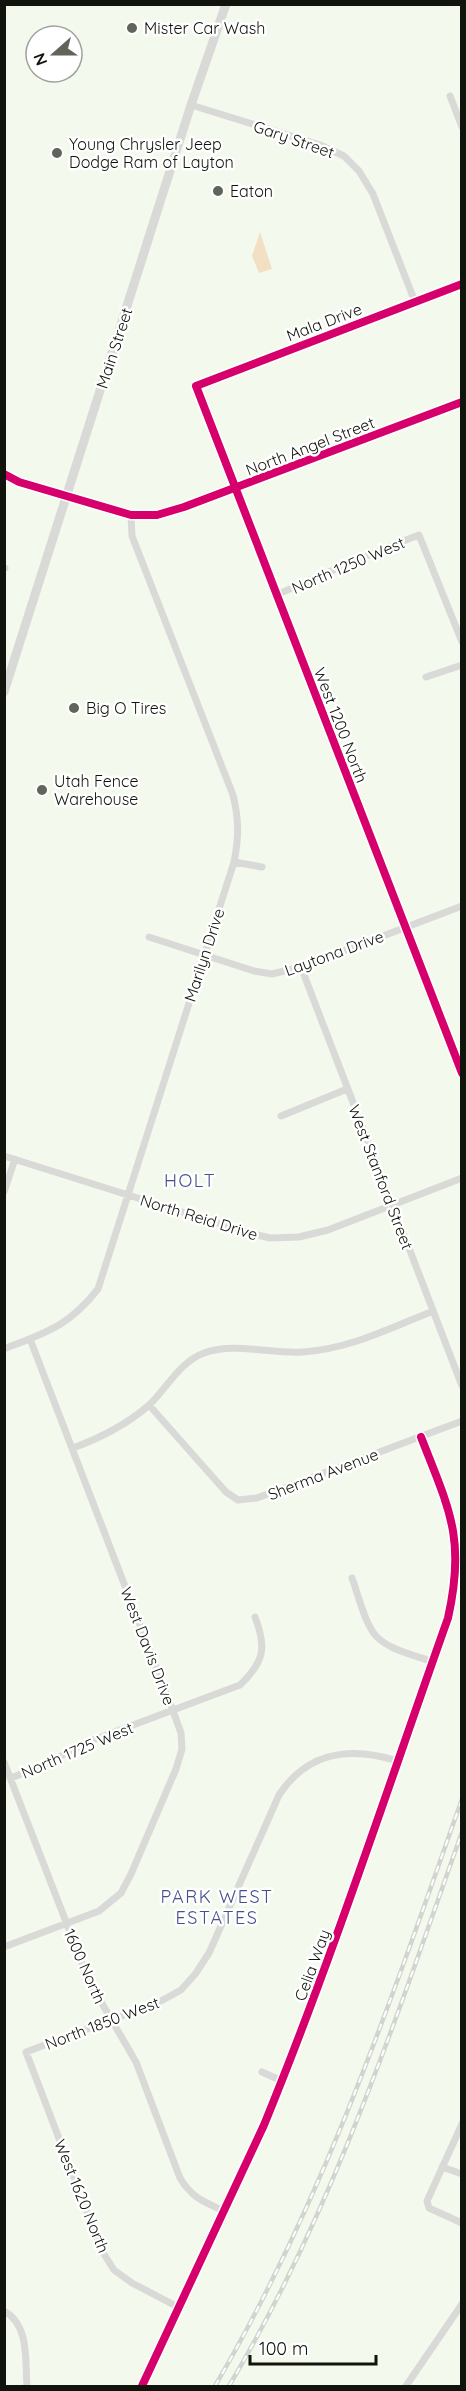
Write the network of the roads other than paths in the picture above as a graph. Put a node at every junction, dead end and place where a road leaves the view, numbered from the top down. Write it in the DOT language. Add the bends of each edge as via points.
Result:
graph roads {
  1 [pos="226,4"];
  2 [pos="450,96"];
  3 [pos="191,105"];
  4 [pos="462,127"];
  5 [pos="462,284"];
  6 [pos="415,302"];
  7 [pos="196,386"];
  8 [pos="462,402"];
  9 [pos="4,474"];
  10 [pos="235,488"];
  11 [pos="66,497"];
  12 [pos="131,515"];
  13 [pos="276,595"];
  14 [pos="462,642"];
  15 [pos="462,664"];
  16 [pos="426,678"];
  17 [pos="4,692"];
  18 [pos="234,862"];
  19 [pos="262,867"];
  20 [pos="462,906"];
  21 [pos="405,927"];
  22 [pos="149,937"];
  23 [pos="204,955"];
  24 [pos="301,967"];
  25 [pos="462,1073"];
  26 [pos="347,1089"];
  27 [pos="281,1116"];
  28 [pos="4,1155"];
  29 [pos="15,1159"];
  30 [pos="462,1178"];
  31 [pos="4,1192"];
  32 [pos="128,1195"];
  33 [pos="391,1205"];
  34 [pos="433,1311"];
  35 [pos="30,1339"];
  36 [pos="4,1349"];
  37 [pos="462,1386"];
  38 [pos="149,1405"];
  39 [pos="462,1421"];
  40 [pos="422,1437"];
  41 [pos="73,1448"];
  42 [pos="459,1536"];
  43 [pos="352,1578"];
  44 [pos="255,1617"];
  45 [pos="433,1662"];
  46 [pos="173,1711"];
  47 [pos="398,1761"];
  48 [pos="4,1762"];
  49 [pos="11,1779"];
  50 [pos="66,1924"];
  51 [pos="4,1947"];
  52 [pos="111,2020"];
  53 [pos="26,2052"];
  54 [pos="262,2072"];
  55 [pos="282,2081"];
  56 [pos="462,2124"];
  57 [pos="442,2167"];
  58 [pos="462,2174"];
  59 [pos="224,2211"];
  60 [pos="462,2223"];
  61 [pos="462,2304"];
  62 [pos="178,2307"];
  63 [pos="4,2312"];
  64 [pos="27,2386"];
  65 [pos="142,2386"];
  66 [pos="406,2386"];
  1 -- 3 [label="main road, Main Street"];
  2 -- 4 [label="street"];
  3 -- 6 [label="street, Gary Street" via="344,156 373,194"];
  3 -- 11 [label="main road, Main Street"];
  5 -- 6 [label="street, Mala Drive"];
  6 -- 7 [label="street, Mala Drive"];
  7 -- 10 [label="street, West 1200 North"];
  8 -- 10 [label="street, North Angel Street"];
  9 -- 11 [label="street, North Angel Street"];
  10 -- 12 [label="street, North Angel Street" via="165,514"];
  10 -- 13 [label="street, West 1200 North"];
  11 -- 12 [label="street, North Angel Street"];
  11 -- 17 [label="main road, Main Street"];
  12 -- 18 [label="street, Marilyn Drive" via="132,536 233,795 239,818"];
  13 -- 14 [label="street, North 1250 West" via="420,535"];
  13 -- 21 [label="street, West 1200 North"];
  15 -- 16 [label="street"];
  18 -- 19 [label="street"];
  18 -- 23 [label="street, Marilyn Drive"];
  20 -- 21 [label="street, Laytona Drive"];
  21 -- 24 [label="street, Laytona Drive"];
  21 -- 25 [label="street, West 1200 North"];
  22 -- 23 [label="street, Laytona Drive"];
  23 -- 24 [label="street, Laytona Drive" via="272,974"];
  23 -- 32 [label="street, Marilyn Drive"];
  24 -- 26 [label="street, West Stanford Street"];
  26 -- 27 [label="street"];
  26 -- 33 [label="street, West Stanford Street"];
  28 -- 29 [label="street, North Reid Drive"];
  29 -- 31 [label="street"];
  29 -- 32 [label="street, North Reid Drive"];
  30 -- 33 [label="street, North Reid Drive"];
  32 -- 33 [label="street, North Reid Drive" via="270,1238 328,1230"];
  32 -- 35 [label="street, Marilyn Drive" via="98,1289 71,1319"];
  33 -- 34 [label="street, West Stanford Street"];
  34 -- 37 [label="street, West Stanford Street"];
  34 -- 38 [label="street" via="328,1350 277,1352 229,1348 200,1354"];
  35 -- 36 [label="street, Marilyn Drive"];
  35 -- 41 [label="street, West Davis Drive"];
  38 -- 40 [label="street, Sherma Avenue" via="226,1492 238,1500 257,1498"];
  38 -- 41 [label="street" via="110,1432"];
  39 -- 40 [label="street, Sherma Avenue"];
  40 -- 42 [label="street, Celia Way"];
  41 -- 46 [label="street, West Davis Drive"];
  42 -- 45 [label="street, Celia Way" via="455,1589"];
  43 -- 45 [label="street" via="377,1638"];
  44 -- 46 [label="street, North 1725 West" via="262,1636 262,1656 254,1672 240,1685"];
  45 -- 47 [label="street, Celia Way"];
  46 -- 49 [label="street, North 1725 West" via="85,1743"];
  46 -- 50 [label="street, West Davis Drive" via="181,1733 177,1769 131,1874 121,1893 110,1903"];
  47 -- 52 [label="street, North 1850 West" via="364,1753 343,1753 306,1765 290,1779 196,1973 181,1990"];
  47 -- 55 [label="street, Celia Way"];
  48 -- 49 [label="street, 1600 North"];
  49 -- 50 [label="street, 1600 North"];
  50 -- 51 [label="street, West Davis Drive"];
  50 -- 52 [label="street, 1600 North" via="89,1981"];
  52 -- 53 [label="street, North 1850 West"];
  52 -- 59 [label="street, 1600 North" via="136,2062 180,2178 189,2192"];
  53 -- 62 [label="street, West 1620 North" via="102,2251 114,2270"];
  54 -- 55 [label="street"];
  55 -- 59 [label="street, Celia Way"];
  56 -- 57 [label="street"];
  57 -- 58 [label="street"];
  57 -- 60 [label="street" via="427,2201 429,2208"];
  59 -- 62 [label="street, Celia Way"];
  61 -- 66 [label="street"];
  62 -- 65 [label="street, Celia Way"];
  63 -- 64 [label="street" via="18,2321 22,2332"];
}
